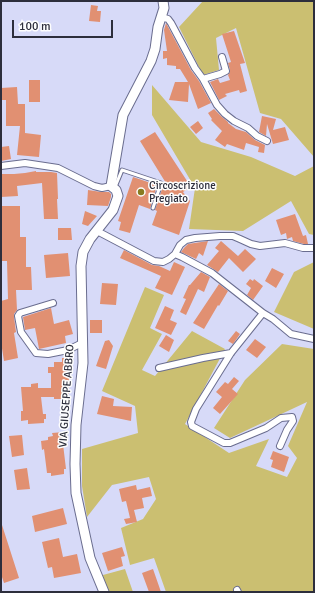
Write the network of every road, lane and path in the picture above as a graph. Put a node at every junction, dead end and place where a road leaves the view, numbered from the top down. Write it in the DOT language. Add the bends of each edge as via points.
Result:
graph roads {
  1 [pos="163,1"];
  2 [pos="161,16"];
  3 [pos="222,57"];
  4 [pos="203,79"];
  5 [pos="268,141"];
  6 [pos="1,166"];
  7 [pos="113,188"];
  8 [pos="153,208"];
  9 [pos="97,231"];
  10 [pos="314,248"];
  11 [pos="175,254"];
  12 [pos="53,303"];
  13 [pos="263,313"];
  14 [pos="314,339"];
  15 [pos="82,343"];
  16 [pos="231,353"];
  17 [pos="159,368"];
  18 [pos="280,446"];
  19 [pos="104,592"];
  1 -- 2 [label="street, VIA GIUSEPPE ABBRO"];
  2 -- 4 [label="street" via="171,23"];
  2 -- 7 [label="street, VIA GIUSEPPE ABBRO" via="151,61 123,115"];
  3 -- 4 [label="street" via="226,71"];
  4 -- 5 [label="street" via="225,114"];
  6 -- 7 [label="street" via="25,163 58,168 94,186"];
  7 -- 8 [label="lane" via="122,170 161,183"];
  7 -- 9 [label="street, VIA GIUSEPPE ABBRO" via="118,196 113,210"];
  9 -- 11 [label="street" via="154,261 169,260"];
  9 -- 15 [label="street, VIA GIUSEPPE ABBRO" via="83,252 81,266"];
  10 -- 11 [label="street" via="285,243 260,246 233,236 220,236 186,240"];
  11 -- 13 [label="street" via="212,274"];
  12 -- 15 [label="street" via="20,313 18,316 21,332 36,353 48,354 68,350"];
  13 -- 14 [label="street" via="291,334"];
  13 -- 16 [label="street"];
  15 -- 19 [label="street, VIA GIUSEPPE ABBRO" via="83,363 76,425 76,493 90,558"];
  16 -- 17 [label="street"];
  16 -- 18 [label="street" via="196,409 192,426 224,443 230,443 266,428 281,418 292,417 293,421"];
}
